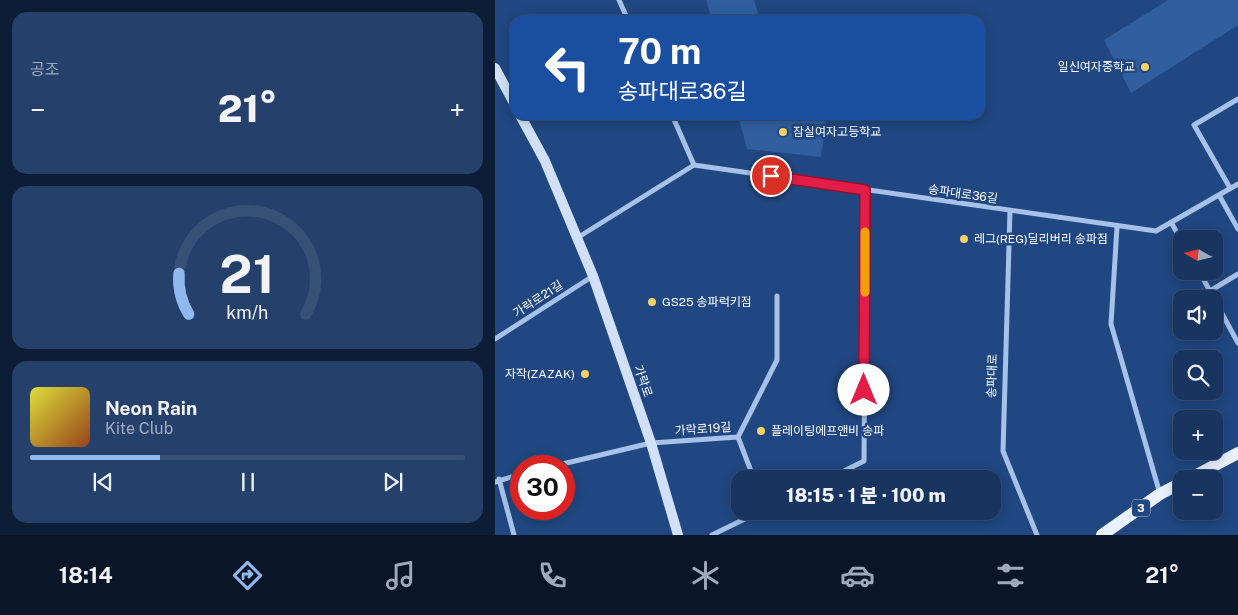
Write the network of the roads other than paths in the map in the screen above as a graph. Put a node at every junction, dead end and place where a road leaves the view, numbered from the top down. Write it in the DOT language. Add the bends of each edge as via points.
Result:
graph roads {
  1 [pos="619,0"];
  2 [pos="626,15"];
  3 [pos="496,72"];
  4 [pos="510,96"];
  5 [pos="1238,99"];
  6 [pos="523,120"];
  7 [pos="674,120"];
  8 [pos="694,164"];
  9 [pos="1238,184"];
  10 [pos="1230,188"];
  11 [pos="865,190"];
  12 [pos="1219,194"];
  13 [pos="1010,211"];
  14 [pos="1171,222"];
  15 [pos="1117,226"];
  16 [pos="1238,229"];
  17 [pos="1175,230"];
  18 [pos="577,238"];
  19 [pos="1238,274"];
  20 [pos="593,276"];
  21 [pos="1212,290"];
  22 [pos="777,296"];
  23 [pos="1223,315"];
  24 [pos="495,339"];
  25 [pos="1238,343"];
  26 [pos="737,436"];
  27 [pos="651,443"];
  28 [pos="1238,453"];
  29 [pos="575,461"];
  30 [pos="750,470"];
  31 [pos="846,470"];
  32 [pos="1206,470"];
  33 [pos="510,477"];
  34 [pos="497,481"];
  35 [pos="1173,487"];
  36 [pos="1160,494"];
  37 [pos="743,520"];
  38 [pos="514,535"];
  39 [pos="678,535"];
  40 [pos="712,535"];
  41 [pos="1037,535"];
  42 [pos="1103,535"];
  1 -- 2 [label="street"];
  3 -- 4 [label="street"];
  5 -- 10 [label="street" via="1193,125"];
  6 -- 18 [label="street, 가락로" via="545,162"];
  7 -- 8 [label="street"];
  8 -- 11 [label="street, 송파대로36길"];
  8 -- 18 [label="street"];
  9 -- 10 [label="street, 송파대로36길"];
  10 -- 12 [label="street, 송파대로36길"];
  11 -- 13 [label="street, 송파대로36길"];
  11 -- 31 [label="street" via="864,461"];
  12 -- 14 [label="street, 송파대로36길"];
  12 -- 16 [label="street"];
  13 -- 15 [label="street, 송파대로36길"];
  13 -- 41 [label="street, 송파대로" via="1003,452"];
  14 -- 15 [label="street, 송파대로36길" via="1156,231"];
  14 -- 17 [label="street"];
  15 -- 36 [label="street" via="1111,324"];
  18 -- 20 [label="street, 가락로"];
  19 -- 21 [label="street"];
  20 -- 24 [label="street, 가락로21길"];
  20 -- 27 [label="street, 가락로"];
  22 -- 26 [label="street, 가락로19길" via="777,360"];
  23 -- 25 [label="street"];
  26 -- 27 [label="street, 가락로19길"];
  26 -- 30 [label="street"];
  27 -- 29 [label="street, 가락로19길"];
  27 -- 39 [label="street, 가락로"];
  28 -- 32 [label="main road"];
  33 -- 34 [label="street"];
  34 -- 38 [label="street"];
  35 -- 36 [label="main road, 3"];
  36 -- 42 [label="main road, 3"];
  37 -- 40 [label="street"];
}
